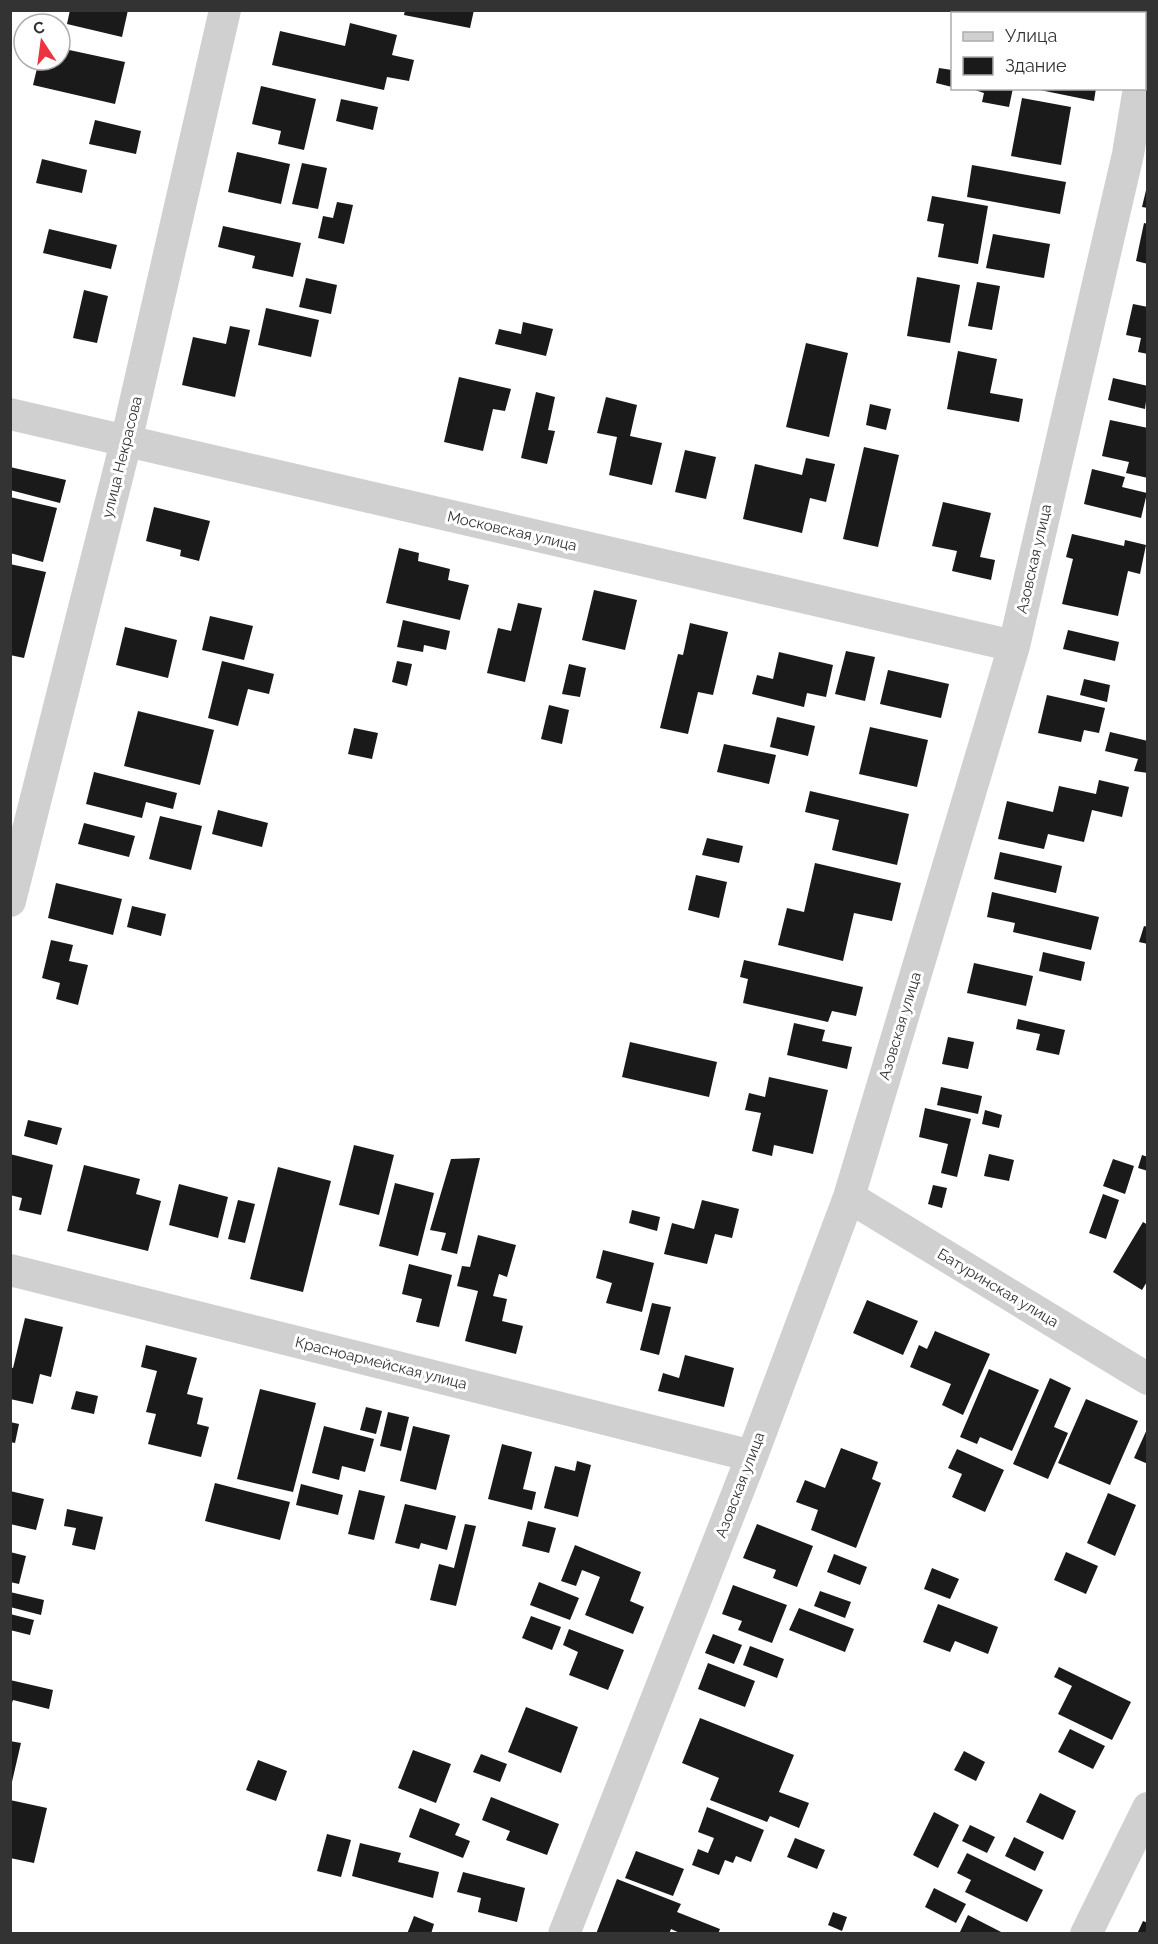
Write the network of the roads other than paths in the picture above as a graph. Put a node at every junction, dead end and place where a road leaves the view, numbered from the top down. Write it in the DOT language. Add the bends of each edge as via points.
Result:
graph roads {
  1 [pos="225,10"];
  2 [pos="1139,90"];
  3 [pos="10,414"];
  4 [pos="126,442"];
  5 [pos="1014,646"];
  6 [pos="10,901"];
  7 [pos="849,1197"];
  8 [pos="10,1270"];
  9 [pos="1148,1379"];
  10 [pos="752,1455"];
  11 [pos="1148,1808"];
  12 [pos="564,1934"];
  13 [pos="1086,1934"];
  1 -- 4 [label="street, улица Некрасова"];
  2 -- 5 [label="street, Азовская улица" via="1128,154"];
  3 -- 4 [label="street, Московская улица"];
  4 -- 5 [label="street, Московская улица"];
  4 -- 6 [label="street, улица Некрасова"];
  5 -- 7 [label="street, Азовская улица"];
  7 -- 9 [label="street, Батуринская улица"];
  7 -- 10 [label="street, Азовская улица"];
  8 -- 10 [label="street, Красноармейская улица"];
  10 -- 12 [label="street, Азовская улица"];
  11 -- 13 [label="street"];
}
